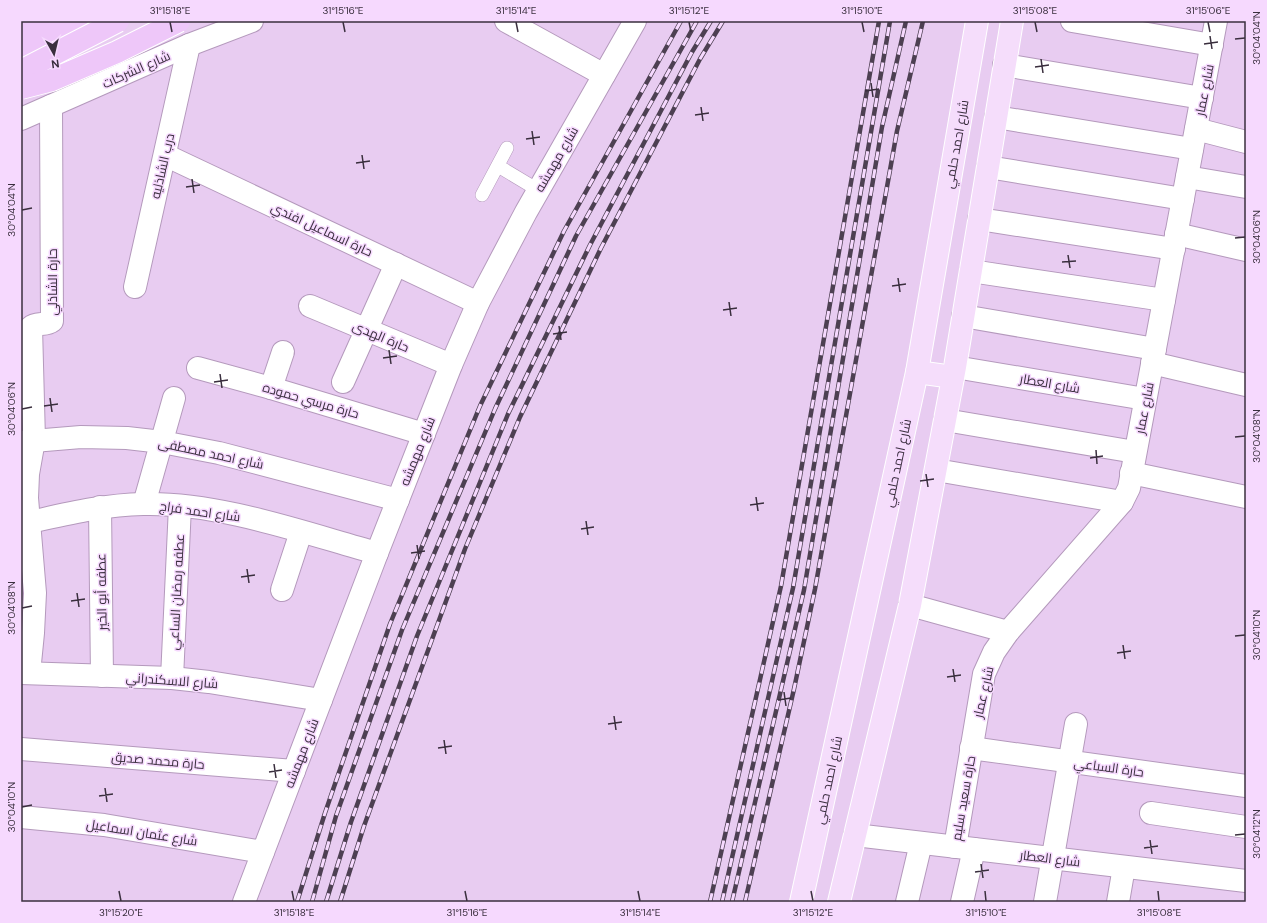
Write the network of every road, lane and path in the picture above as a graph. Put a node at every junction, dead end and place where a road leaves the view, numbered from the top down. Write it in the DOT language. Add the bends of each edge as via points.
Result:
graph roads {
  1 [pos="39,21"];
  2 [pos="77,21"];
  3 [pos="118,21"];
  4 [pos="179,21"];
  5 [pos="213,21"];
  6 [pos="252,21"];
  7 [pos="506,21"];
  8 [pos="635,21"];
  9 [pos="977,21"];
  10 [pos="1012,21"];
  11 [pos="1072,21"];
  12 [pos="1216,21"];
  13 [pos="21,30"];
  14 [pos="189,45"];
  15 [pos="1212,45"];
  16 [pos="21,49"];
  17 [pos="21,62"];
  18 [pos="1004,65"];
  19 [pos="104,68"];
  20 [pos="21,71"];
  21 [pos="604,75"];
  22 [pos="21,88"];
  23 [pos="1202,98"];
  24 [pos="21,104"];
  25 [pos="51,106"];
  26 [pos="996,117"];
  27 [pos="21,118"];
  28 [pos="1194,139"];
  29 [pos="1246,142"];
  30 [pos="508,148"];
  31 [pos="165,155"];
  32 [pos="498,166"];
  33 [pos="988,167"];
  34 [pos="1187,177"];
  35 [pos="1246,187"];
  36 [pos="538,190"];
  37 [pos="482,195"];
  38 [pos="1183,199"];
  39 [pos="979,219"];
  40 [pos="1175,242"];
  41 [pos="1246,250"];
  42 [pos="396,264"];
  43 [pos="971,271"];
  44 [pos="135,287"];
  45 [pos="1164,300"];
  46 [pos="478,303"];
  47 [pos="310,306"];
  48 [pos="964,316"];
  49 [pos="366,329"];
  50 [pos="283,352"];
  51 [pos="1153,356"];
  52 [pos="451,365"];
  53 [pos="198,368"];
  54 [pos="916,372"];
  55 [pos="954,372"];
  56 [pos="343,382"];
  57 [pos="1246,385"];
  58 [pos="270,388"];
  59 [pos="174,398"];
  60 [pos="1145,399"];
  61 [pos="945,420"];
  62 [pos="424,434"];
  63 [pos="28,441"];
  64 [pos="162,442"];
  65 [pos="1133,462"];
  66 [pos="936,470"];
  67 [pos="1246,496"];
  68 [pos="398,500"];
  69 [pos="1122,502"];
  70 [pos="144,504"];
  71 [pos="180,506"];
  72 [pos="100,507"];
  73 [pos="25,523"];
  74 [pos="301,532"];
  75 [pos="377,553"];
  76 [pos="282,590"];
  77 [pos="910,605"];
  78 [pos="1008,632"];
  79 [pos="25,673"];
  80 [pos="102,676"];
  81 [pos="172,678"];
  82 [pos="321,700"];
  83 [pos="1076,724"];
  84 [pos="971,748"];
  85 [pos="21,749"];
  86 [pos="1070,762"];
  87 [pos="294,771"];
  88 [pos="1246,786"];
  89 [pos="1151,812"];
  90 [pos="21,817"];
  91 [pos="1246,827"];
  92 [pos="855,835"];
  93 [pos="921,843"];
  94 [pos="964,848"];
  95 [pos="263,852"];
  96 [pos="1052,859"];
  97 [pos="1124,867"];
  98 [pos="1246,881"];
  99 [pos="244,902"];
  100 [pos="801,902"];
  101 [pos="839,902"];
  102 [pos="907,902"];
  103 [pos="962,902"];
  104 [pos="1045,902"];
  105 [pos="1118,902"];
  1 -- 13 [label="highway"];
  2 -- 16 [label="highway"];
  3 -- 20 [label="highway, bridge"];
  4 -- 22 [label="highway, bridge" via="118,52 52,80"];
  5 -- 19 [label="street, شارع الشركات"];
  6 -- 14 [label="street, شارع الشركات"];
  7 -- 21 [label="street"];
  8 -- 21 [label="street, شارع مهمشه"];
  9 -- 54 [label="main road, شارع احمد حلمي"];
  10 -- 18 [label="main road"];
  11 -- 15 [label="street"];
  12 -- 15 [label="street, شارع عمار"];
  14 -- 25 [label="street, شارع الشركات"];
  14 -- 31 [label="street, درب الشاذليه"];
  15 -- 23 [label="street, شارع عمار"];
  17 -- 19 [label="street" via="35,56 63,54 91,61"];
  18 -- 23 [label="street"];
  18 -- 26 [label="main road"];
  19 -- 24 [label="street, شارع الشركات"];
  21 -- 36 [label="street, شارع مهمشه"];
  23 -- 28 [label="street, شارع عمار"];
  25 -- 27 [label="street, شارع الشركات"];
  25 -- 63 [label="street, حارة الشاذلي" via="52,321 49,324 34,324 31,327"];
  26 -- 28 [label="street"];
  26 -- 33 [label="main road"];
  28 -- 29 [label="street"];
  28 -- 34 [label="street, شارع عمار"];
  30 -- 32 [label="lane"];
  31 -- 42 [label="street, حارة اسماعيل افندي"];
  31 -- 44 [label="street, درب الشاذليه"];
  32 -- 36 [label="lane"];
  32 -- 37 [label="lane"];
  33 -- 38 [label="street"];
  33 -- 39 [label="main road"];
  34 -- 35 [label="street"];
  34 -- 38 [label="street, شارع عمار"];
  36 -- 46 [label="street, شارع مهمشه"];
  38 -- 40 [label="street, شارع عمار"];
  39 -- 40 [label="street"];
  39 -- 43 [label="main road"];
  40 -- 41 [label="street"];
  40 -- 45 [label="street, شارع عمار"];
  42 -- 46 [label="street, حارة اسماعيل افندي"];
  42 -- 49 [label="street"];
  43 -- 45 [label="street"];
  43 -- 48 [label="main road"];
  45 -- 51 [label="street, شارع عمار"];
  46 -- 52 [label="street, شارع مهمشه"];
  47 -- 49 [label="street, حارة الهدى"];
  48 -- 51 [label="street"];
  48 -- 55 [label="main road"];
  49 -- 52 [label="street, حارة الهدى"];
  49 -- 56 [label="street"];
  50 -- 58 [label="street"];
  51 -- 57 [label="street"];
  51 -- 60 [label="street, شارع عمار"];
  52 -- 62 [label="street, شارع مهمشه"];
  53 -- 58 [label="street, حارة مرسي حموده"];
  54 -- 55 [label="main road"];
  54 -- 100 [label="main road, شارع احمد حلمي"];
  55 -- 60 [label="street, شارع العطار"];
  55 -- 61 [label="main road"];
  58 -- 62 [label="street, حارة مرسي حموده"];
  59 -- 64 [label="street"];
  60 -- 65 [label="street, شارع عمار"];
  61 -- 65 [label="street"];
  61 -- 66 [label="main road"];
  62 -- 68 [label="street, شارع مهمشه"];
  63 -- 64 [label="street, شارع احمد مصطفى" via="88,437"];
  63 -- 73 [label="street"];
  64 -- 68 [label="street, شارع احمد مصطفى" via="219,453"];
  64 -- 70 [label="street"];
  65 -- 67 [label="street"];
  65 -- 69 [label="street, شارع عمار" via="1129,488"];
  66 -- 69 [label="street"];
  66 -- 77 [label="main road"];
  68 -- 75 [label="street, شارع مهمشه"];
  69 -- 78 [label="street, شارع عمار"];
  70 -- 71 [label="street, شارع احمد فراج"];
  70 -- 72 [label="street, شارع احمد فراج"];
  71 -- 74 [label="street, شارع احمد فراج" via="243,516"];
  71 -- 81 [label="street, عطفه رمضان الساعي"];
  72 -- 73 [label="street, شارع احمد فراج"];
  72 -- 80 [label="street, عطفه أبو الخير"];
  73 -- 79 [label="street" via="32,554 35,593 33,633"];
  74 -- 75 [label="street, شارع احمد فراج"];
  74 -- 76 [label="street"];
  75 -- 82 [label="street, شارع مهمشه"];
  77 -- 78 [label="street"];
  77 -- 92 [label="main road"];
  78 -- 84 [label="street, شارع عمار" via="994,652 984,674"];
  79 -- 80 [label="street, شارع الاسكندراني"];
  80 -- 81 [label="street, شارع الاسكندراني"];
  81 -- 82 [label="street, شارع الاسكندراني"];
  82 -- 87 [label="street, شارع مهمشه"];
  83 -- 86 [label="street"];
  84 -- 86 [label="street, حارة السباعي"];
  84 -- 94 [label="street, حارة سعيد سليم"];
  85 -- 87 [label="street, حارة محمد صديق"];
  86 -- 88 [label="street, حارة السباعي"];
  86 -- 96 [label="street"];
  87 -- 95 [label="street, شارع مهمشه"];
  89 -- 91 [label="street"];
  90 -- 95 [label="street, شارع عثمان اسماعيل" via="104,825"];
  92 -- 93 [label="street, شارع العطار"];
  92 -- 101 [label="main road"];
  93 -- 94 [label="street, شارع العطار"];
  93 -- 102 [label="street"];
  94 -- 96 [label="street, شارع العطار"];
  94 -- 103 [label="street, حارة سعيد سليم"];
  95 -- 99 [label="street, شارع مهمشه"];
  96 -- 97 [label="street, شارع العطار"];
  96 -- 104 [label="street"];
  97 -- 98 [label="street, شارع العطار"];
  97 -- 105 [label="street"];
}
